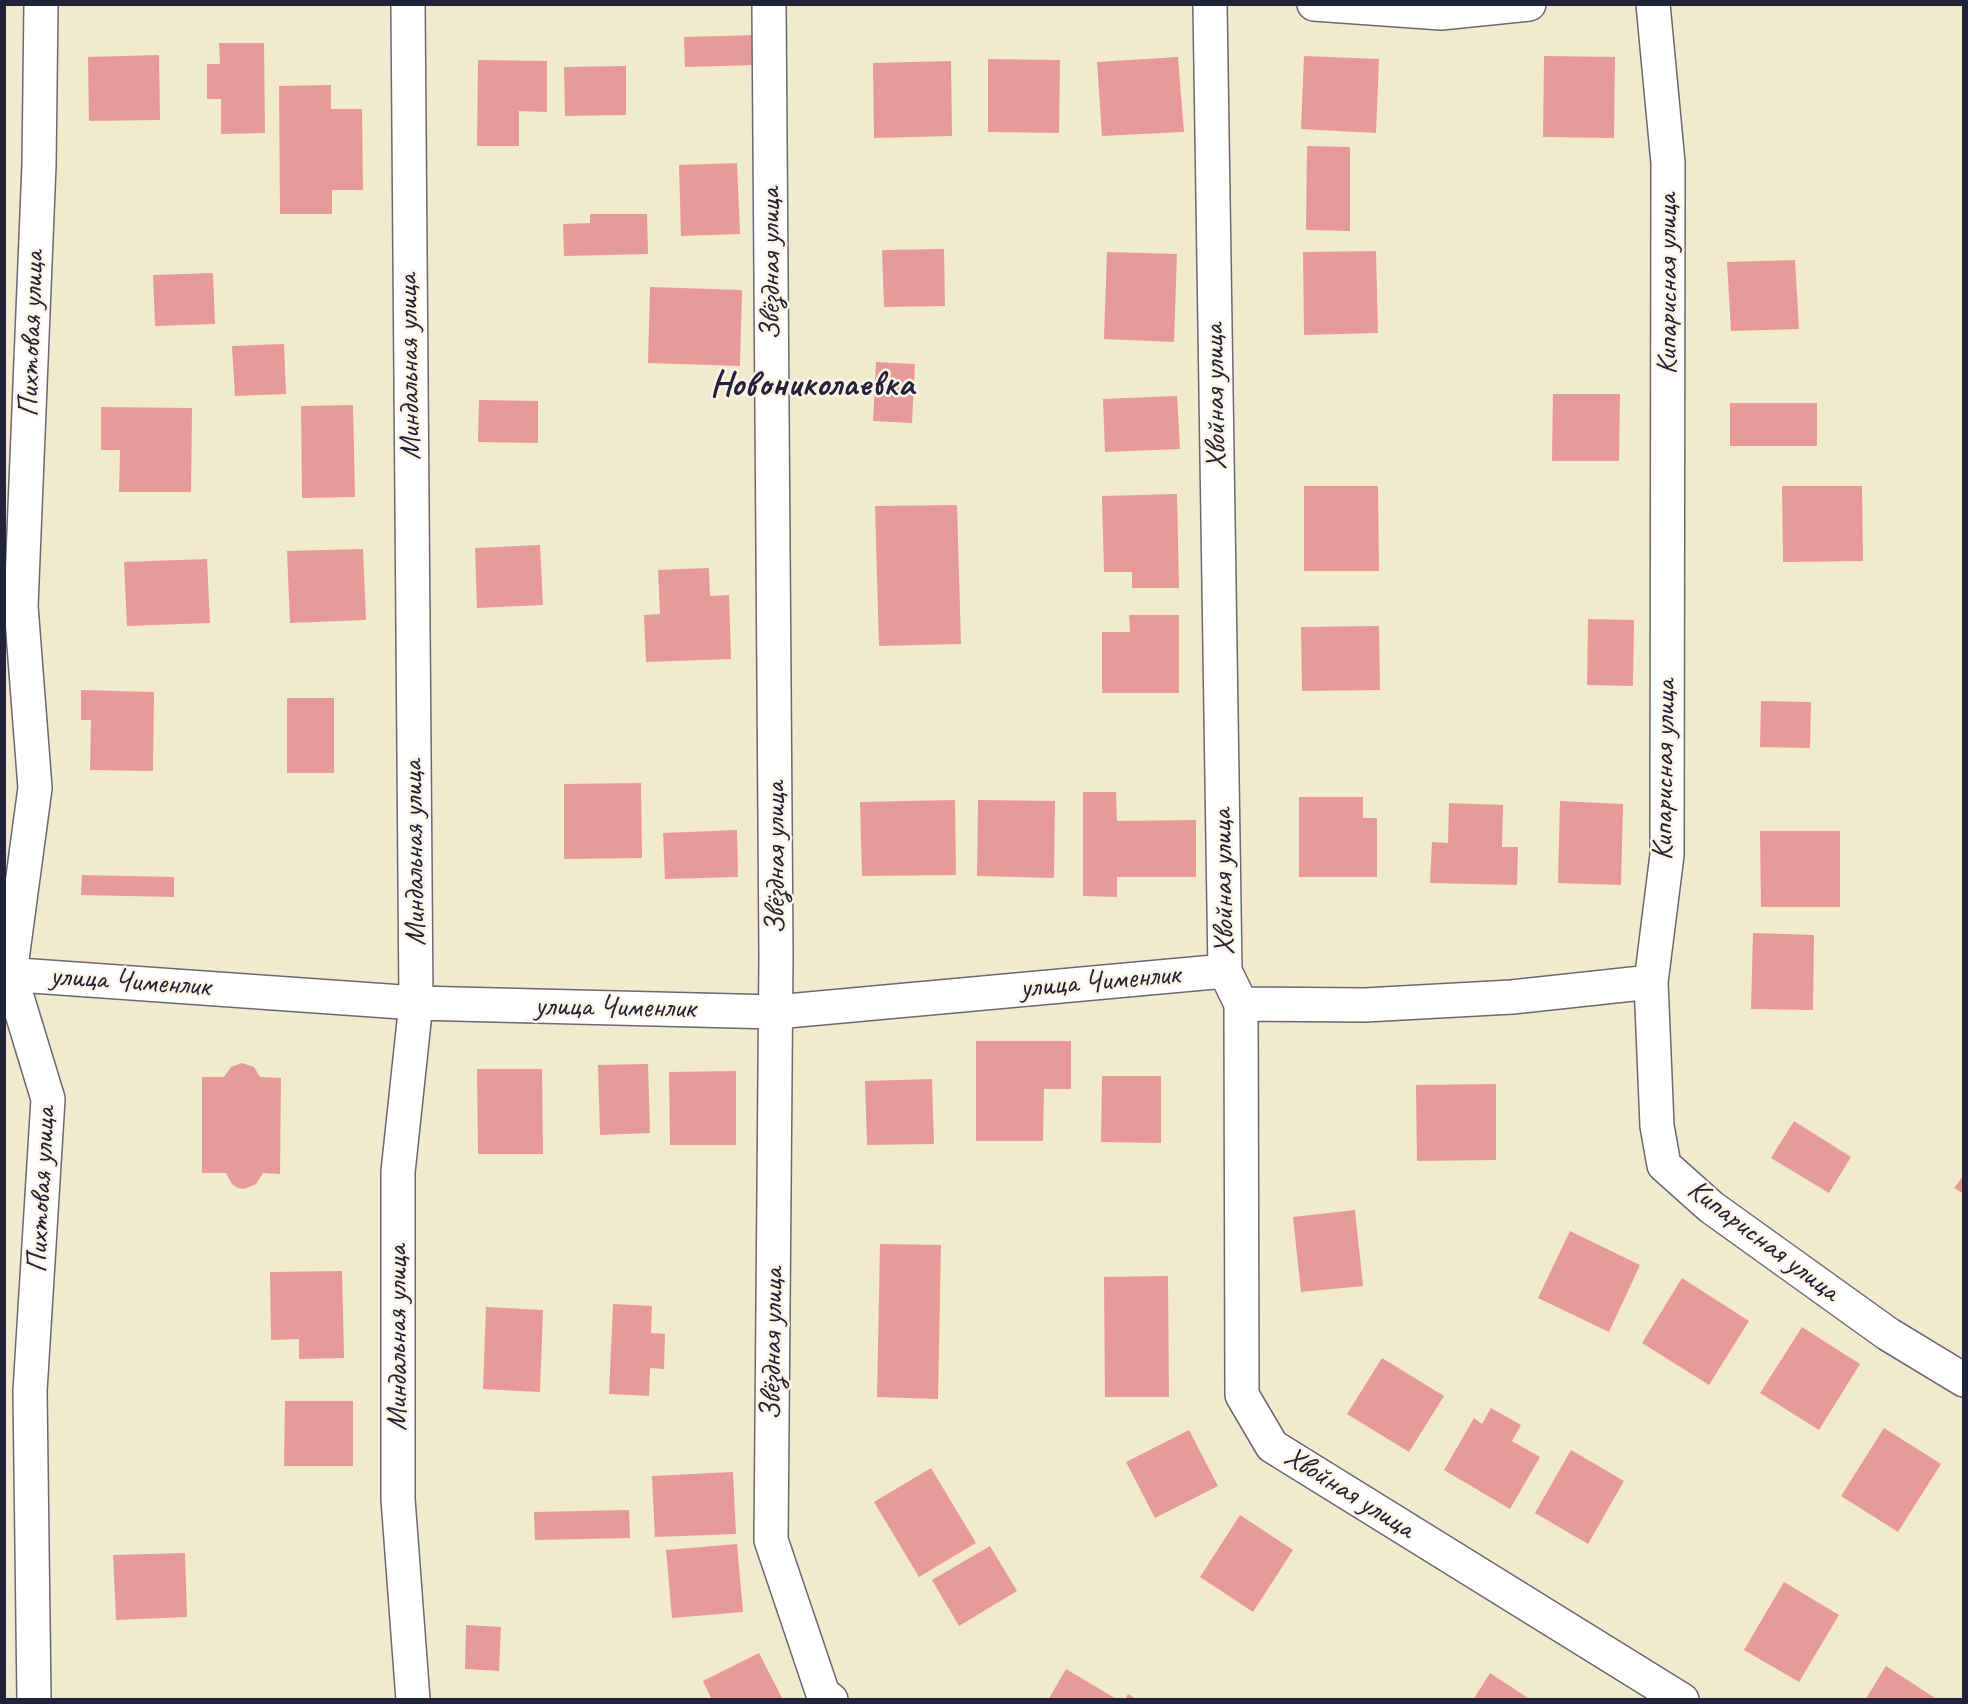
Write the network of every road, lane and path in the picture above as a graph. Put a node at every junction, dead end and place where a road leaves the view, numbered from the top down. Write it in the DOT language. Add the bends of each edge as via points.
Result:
graph roads {
  1 [pos="40,4"];
  2 [pos="408,4"];
  3 [pos="769,4"];
  4 [pos="1210,4"];
  5 [pos="1314,4"];
  6 [pos="1529,4"];
  7 [pos="1653,4"];
  8 [pos="1225,971"];
  9 [pos="7,974"];
  10 [pos="1651,982"];
  11 [pos="416,1003"];
  12 [pos="1241,1004"];
  13 [pos="776,1012"];
  14 [pos="1964,1380"];
  15 [pos="34,1700"];
  16 [pos="413,1700"];
  17 [pos="831,1700"];
  18 [pos="1682,1700"];
  1 -- 9 [label="street, Пихтовая улица" via="39,165 21,606 35,788"];
  2 -- 11 [label="street, Миндальная улица"];
  3 -- 13 [label="street, Звёздная улица"];
  4 -- 8 [label="street, Хвойная улица"];
  5 -- 6 [label="street" via="1441,13"];
  7 -- 10 [label="street, Кипарисная улица" via="1668,162 1666,855"];
  8 -- 12 [label="street, Хвойная улица"];
  8 -- 13 [label="street, улица Чименлик"];
  9 -- 11 [label="street, улица Чименлик"];
  9 -- 15 [label="street, Пихтовая улица" via="48,1099 30,1391"];
  10 -- 12 [label="street" via="1500,998 1365,1005"];
  10 -- 14 [label="street, Кипарисная улица" via="1657,1126 1664,1165 1711,1207 1888,1334"];
  11 -- 13 [label="street, улица Чименлик"];
  11 -- 16 [label="street, Миндальная улица" via="398,1172 398,1499"];
  12 -- 18 [label="street, Хвойная улица" via="1242,1395 1272,1446"];
  13 -- 17 [label="street, Звёздная улица" via="771,1540 823,1694"];
}
